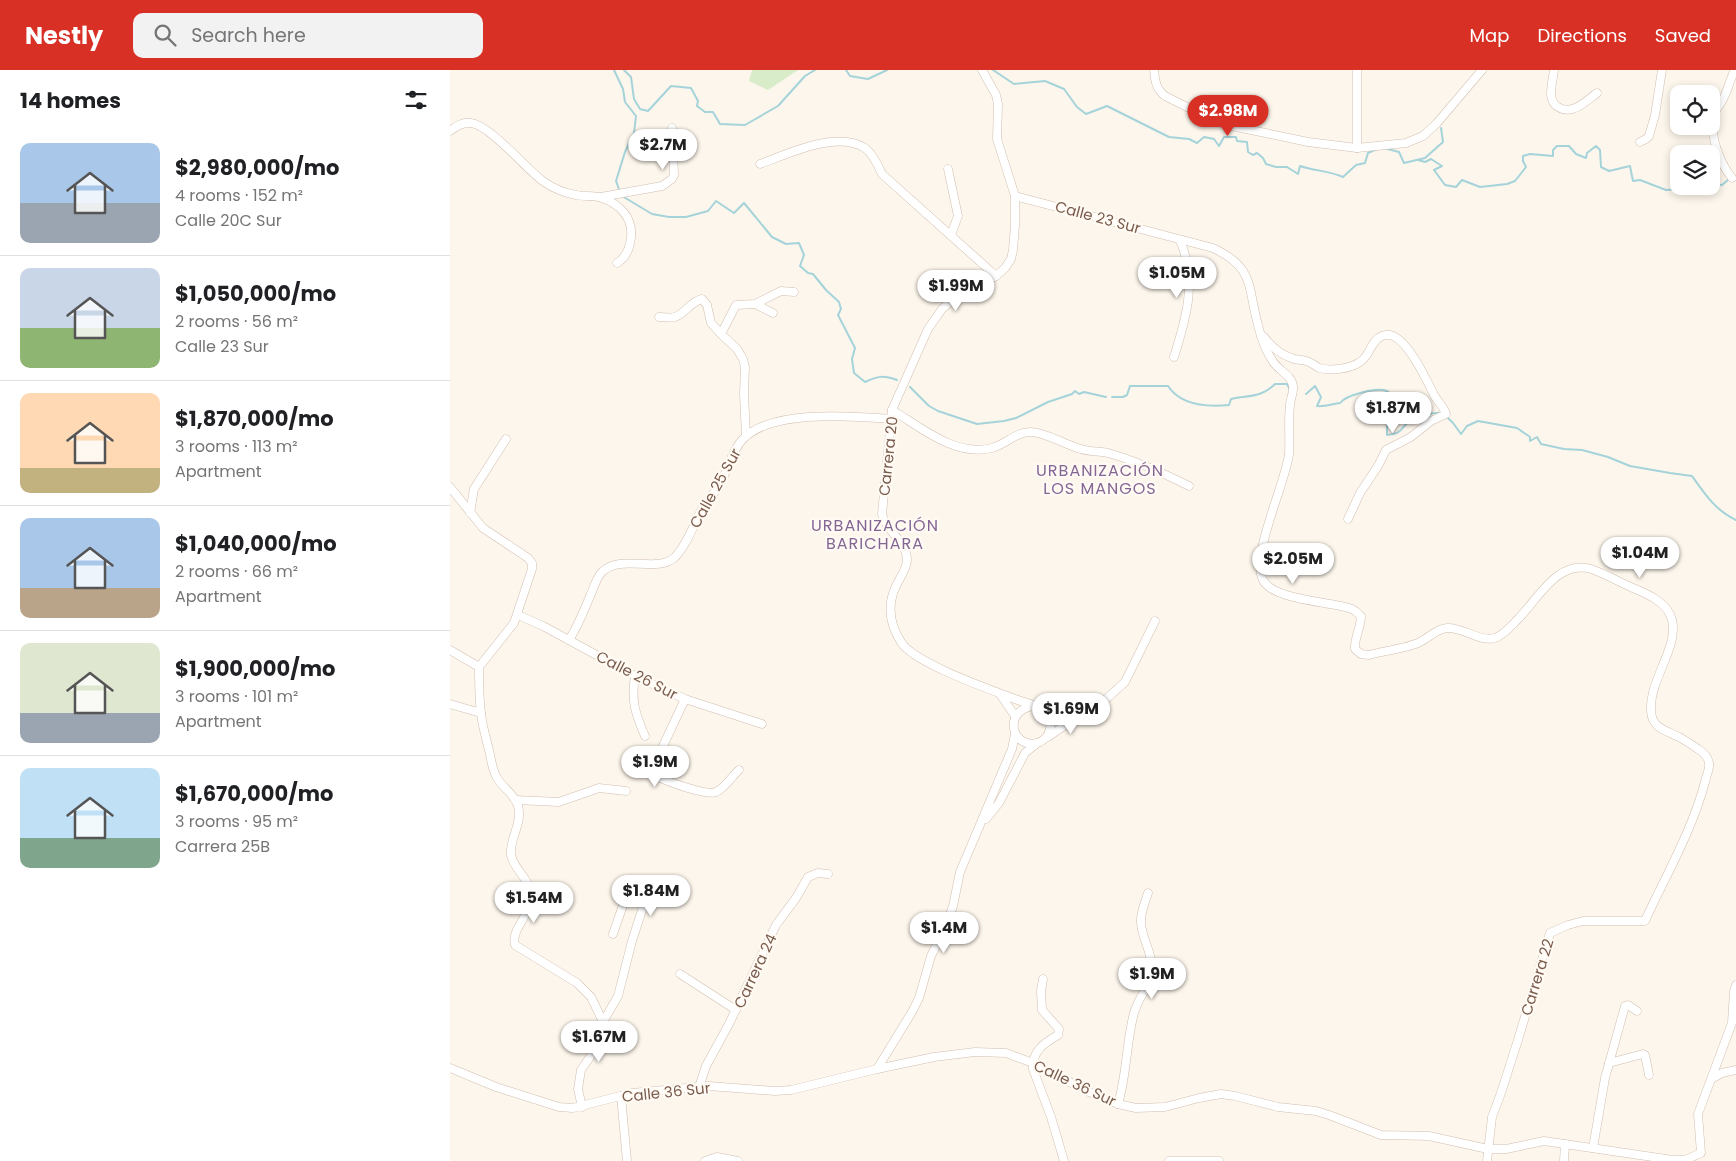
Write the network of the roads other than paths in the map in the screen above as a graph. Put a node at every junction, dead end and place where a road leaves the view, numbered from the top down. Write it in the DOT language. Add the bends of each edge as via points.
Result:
graph roads {
  1 [pos="982,70"];
  2 [pos="1154,70"];
  3 [pos="1357,70"];
  4 [pos="1482,70"];
  5 [pos="1554,70"];
  6 [pos="1662,70"];
  7 [pos="1735,70"];
  8 [pos="1597,93"];
  9 [pos="672,128"];
  10 [pos="450,131"];
  11 [pos="1640,142"];
  12 [pos="1357,148"];
  13 [pos="760,164"];
  14 [pos="948,169"];
  15 [pos="1732,178"];
  16 [pos="1015,196"];
  17 [pos="601,197"];
  18 [pos="951,235"];
  19 [pos="1180,240"];
  20 [pos="617,263"];
  21 [pos="996,276"];
  22 [pos="794,292"];
  23 [pos="755,304"];
  24 [pos="773,313"];
  25 [pos="659,317"];
  26 [pos="1260,331"];
  27 [pos="721,334"];
  28 [pos="1174,357"];
  29 [pos="892,410"];
  30 [pos="891,419"];
  31 [pos="746,436"];
  32 [pos="506,439"];
  33 [pos="1190,486"];
  34 [pos="450,488"];
  35 [pos="470,513"];
  36 [pos="1348,519"];
  37 [pos="518,615"];
  38 [pos="1155,621"];
  39 [pos="569,640"];
  40 [pos="450,650"];
  41 [pos="479,667"];
  42 [pos="635,676"];
  43 [pos="1000,694"];
  44 [pos="685,699"];
  45 [pos="450,704"];
  46 [pos="1033,706"];
  47 [pos="1043,709"];
  48 [pos="481,712"];
  49 [pos="1082,712"];
  50 [pos="1015,716"];
  51 [pos="762,724"];
  52 [pos="1015,734"];
  53 [pos="645,736"];
  54 [pos="1046,738"];
  55 [pos="1037,743"];
  56 [pos="1709,765"];
  57 [pos="739,770"];
  58 [pos="626,791"];
  59 [pos="515,800"];
  60 [pos="982,824"];
  61 [pos="828,874"];
  62 [pos="1148,893"];
  63 [pos="613,934"];
  64 [pos="680,974"];
  65 [pos="1043,979"];
  66 [pos="1736,985"];
  67 [pos="736,1010"];
  68 [pos="1637,1011"];
  69 [pos="603,1022"];
  70 [pos="1032,1063"];
  71 [pos="1609,1063"];
  72 [pos="450,1068"];
  73 [pos="877,1069"];
  74 [pos="1736,1070"];
  75 [pos="1649,1075"];
  76 [pos="1713,1078"];
  77 [pos="699,1087"];
  78 [pos="620,1096"];
  79 [pos="1118,1104"];
  80 [pos="582,1107"];
  81 [pos="1565,1144"];
  82 [pos="1593,1148"];
  83 [pos="1488,1150"];
  84 [pos="627,1161"];
  85 [pos="705,1161"];
  86 [pos="738,1161"];
  87 [pos="1064,1161"];
  88 [pos="1169,1161"];
  89 [pos="1219,1161"];
  90 [pos="1488,1161"];
  91 [pos="1564,1161"];
  1 -- 16 [label="street, Carrera 20" via="996,96 997,139"];
  2 -- 12 [label="street" via="1155,84 1164,96 1211,119 1308,142"];
  3 -- 12 [label="street"];
  4 -- 12 [label="street" via="1423,136 1406,143"];
  5 -- 8 [label="street" via="1551,96 1561,109 1576,108"];
  6 -- 11 [label="street" via="1652,128 1646,139"];
  7 -- 15 [label="street" via="1716,109 1713,126 1715,144"];
  9 -- 17 [label="street" via="672,179 662,186"];
  10 -- 17 [label="street" via="457,125 472,122 550,186 576,195"];
  13 -- 18 [label="street" via="829,142 865,148 882,174"];
  14 -- 18 [label="street" via="958,216"];
  16 -- 19 [label="street, Calle 23 Sur"];
  16 -- 21 [label="street, Carrera 20" via="1013,250 1005,268"];
  17 -- 20 [label="street" via="623,211 631,226 628,251"];
  18 -- 21 [label="street"];
  19 -- 26 [label="street, Calle 23 Sur" via="1213,248 1238,263 1247,276"];
  19 -- 28 [label="street" via="1190,284 1186,315"];
  21 -- 29 [label="street, Carrera 20" via="950,302 936,317 924,336"];
  22 -- 23 [label="street" via="782,291"];
  23 -- 24 [label="street"];
  23 -- 27 [label="street" via="734,306"];
  25 -- 27 [label="street" via="674,317 702,299 708,305 712,323"];
  26 -- 36 [label="street" via="1285,356 1329,370 1362,362 1382,336 1395,337 1408,348 1445,410 1446,414 1386,450"];
  26 -- 56 [label="street, Calle 23 Sur" via="1272,359 1293,388 1289,455 1264,538 1261,559 1262,579 1267,585 1298,598 1352,609 1361,616 1355,649 1361,654 1369,654 1420,642 1437,630 1448,628 1496,638 1513,624 1557,574 1573,568 1590,569 1638,590 1662,605 1672,617 1671,643 1650,703 1652,720 1659,728 1700,749"];
  27 -- 31 [label="street" via="737,349 745,367"];
  29 -- 30 [label="street, Carrera 20"];
  29 -- 33 [label="street" via="944,441 963,448 993,448 1020,433 1032,432 1082,450 1105,452 1149,466"];
  30 -- 31 [label="street, Calle 25 Sur" via="800,418 767,425"];
  30 -- 43 [label="street, Carrera 20" via="882,514 887,527 903,547 907,560 890,603 894,629 912,654"];
  31 -- 39 [label="street, Calle 25 Sur" via="736,448 719,486 674,558 666,562 615,565 604,570"];
  32 -- 35 [label="street" via="474,489"];
  34 -- 35 [label="street"];
  35 -- 37 [label="street" via="483,528 532,562"];
  37 -- 39 [label="street, Calle 26 Sur"];
  37 -- 41 [label="street"];
  38 -- 49 [label="street" via="1125,682 1104,701"];
  39 -- 42 [label="street, Calle 26 Sur"];
  40 -- 41 [label="street"];
  41 -- 48 [label="street"];
  42 -- 44 [label="street, Calle 26 Sur"];
  42 -- 53 [label="street" via="633,706"];
  43 -- 46 [label="street, Carrera 20"];
  43 -- 50 [label="street"];
  44 -- 51 [label="street, Calle 26 Sur"];
  44 -- 57 [label="street" via="656,761 656,776 713,793"];
  45 -- 48 [label="street"];
  46 -- 47 [label="street"];
  46 -- 50 [label="street" via="1026,707"];
  47 -- 49 [label="street"];
  47 -- 54 [label="street" via="1051,723"];
  48 -- 59 [label="street" via="492,767"];
  49 -- 54 [label="street"];
  50 -- 52 [label="street"];
  52 -- 55 [label="street" via="1024,742"];
  52 -- 60 [label="street"];
  54 -- 55 [label="street"];
  55 -- 60 [label="street" via="1025,753 999,803"];
  56 -- 83 [label="street, Carrera 22" via="1701,797 1680,851 1645,921 1583,921 1550,933 1492,1117"];
  58 -- 59 [label="street" via="592,789 559,802"];
  59 -- 69 [label="street" via="519,813 511,854 532,895 515,934 515,945 577,983 591,997"];
  60 -- 73 [label="street" via="960,872 953,906 931,956 919,998"];
  61 -- 67 [label="street, Carrera 24" via="808,877 776,925"];
  62 -- 79 [label="street" via="1140,920 1150,950 1152,974 1134,1011"];
  63 -- 69 [label="street" via="628,891 640,890 644,904 618,996"];
  64 -- 67 [label="street"];
  65 -- 70 [label="street" via="1042,1010 1059,1029 1058,1035 1039,1048"];
  66 -- 76 [label="street" via="1732,1023"];
  67 -- 77 [label="street, Carrera 24" via="706,1066"];
  68 -- 71 [label="street" via="1625,1006"];
  69 -- 80 [label="street" via="599,1044 585,1062 579,1079"];
  70 -- 73 [label="street, Calle 36 Sur" via="1006,1053 992,1052 934,1057"];
  70 -- 79 [label="street, Calle 36 Sur"];
  70 -- 87 [label="street"];
  71 -- 75 [label="street" via="1642,1054 1645,1055"];
  71 -- 82 [label="street"];
  72 -- 80 [label="street, Calle 36 Sur" via="496,1088 567,1108"];
  73 -- 77 [label="street, Calle 36 Sur" via="791,1090"];
  74 -- 76 [label="street"];
  76 -- 82 [label="street, Calle 36 Sur" via="1698,1114 1701,1153 1685,1160 1673,1160"];
  77 -- 78 [label="street, Calle 36 Sur"];
  78 -- 80 [label="street, Calle 36 Sur"];
  78 -- 84 [label="street"];
  79 -- 83 [label="street, Calle 36 Sur" via="1149,1108 1221,1094 1278,1107 1316,1111 1382,1134 1429,1136"];
  81 -- 82 [label="street, Calle 36 Sur"];
  81 -- 83 [label="street, Calle 36 Sur" via="1544,1141 1506,1150"];
  81 -- 91 [label="street"];
  83 -- 90 [label="street, Carrera 22"];
  85 -- 86 [label="street" via="717,1157"];
  88 -- 89 [label="street"];
}
